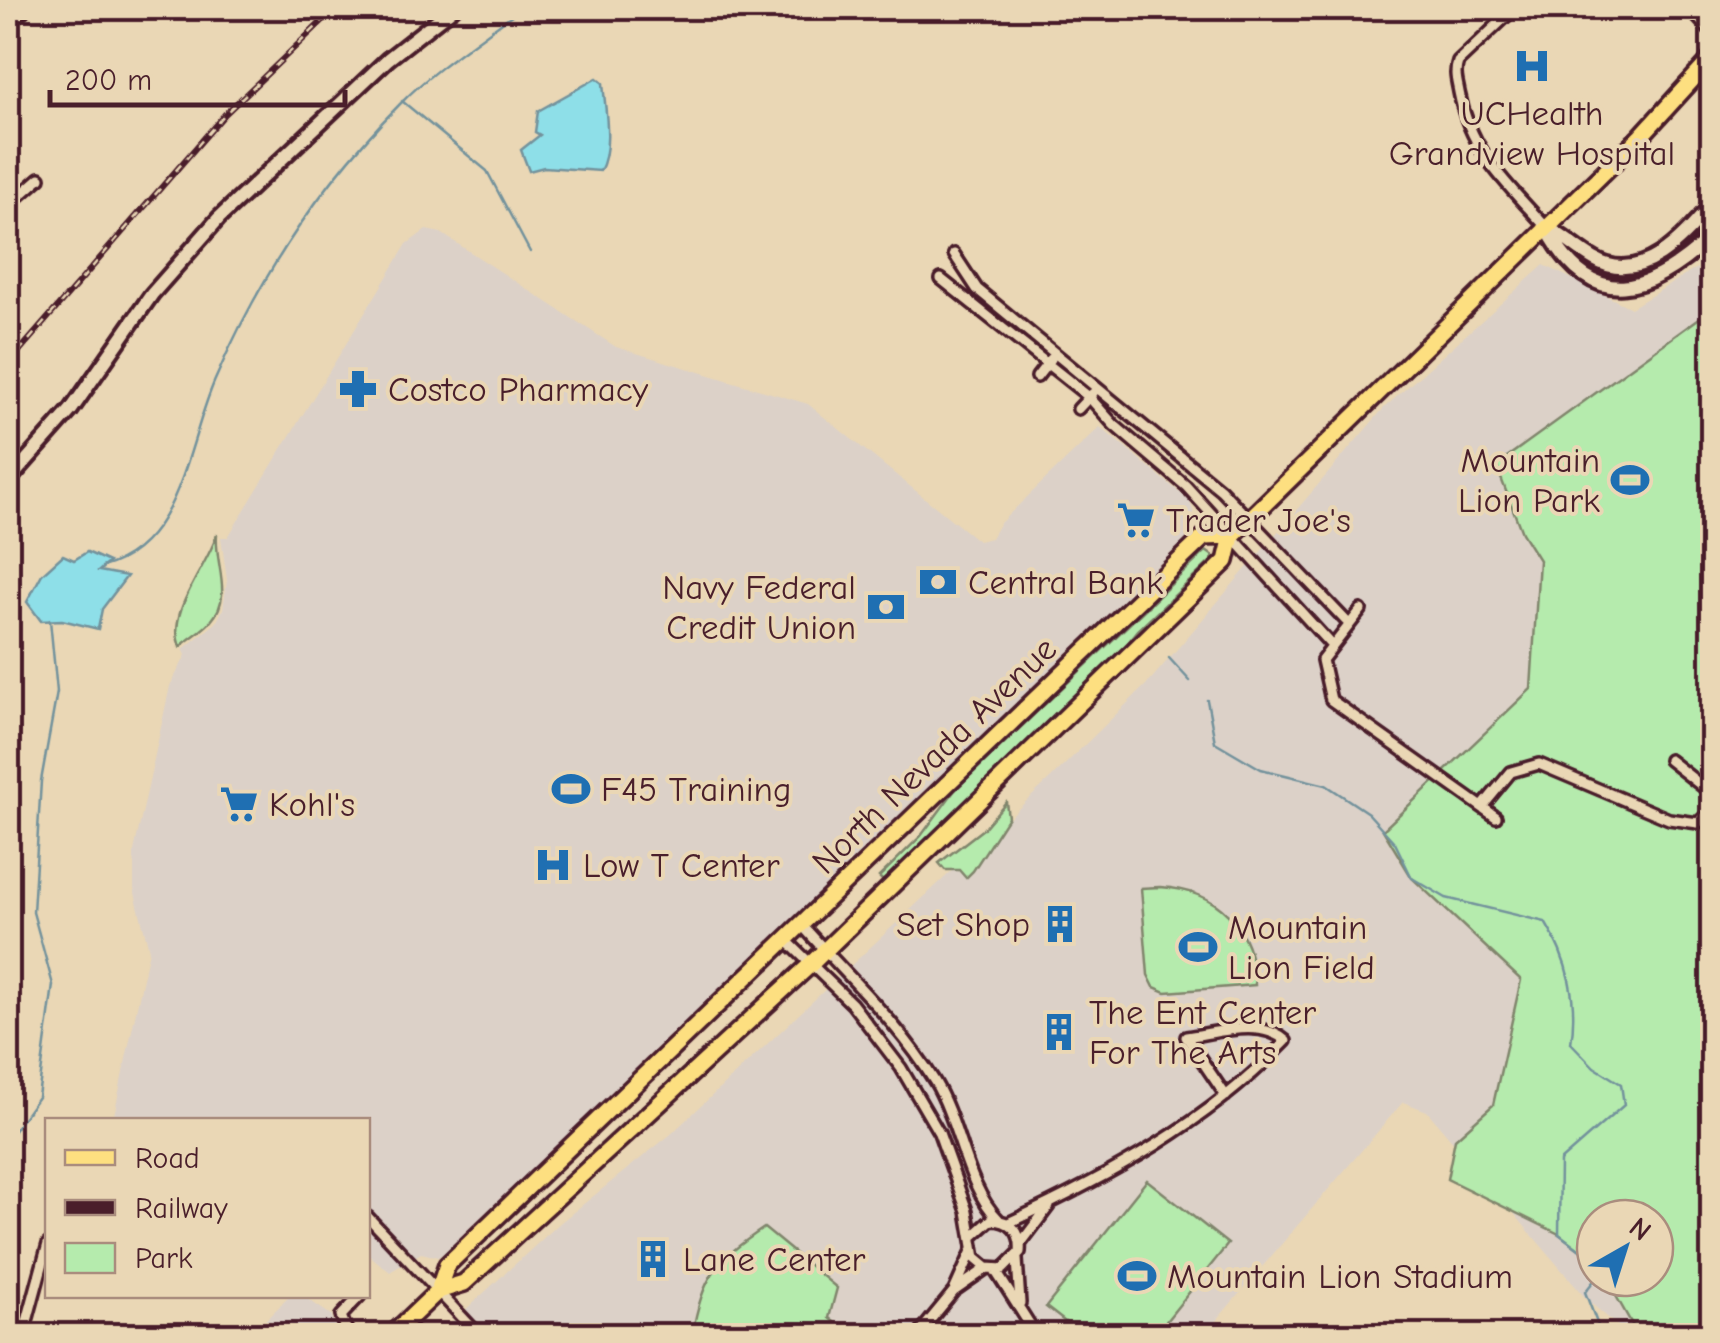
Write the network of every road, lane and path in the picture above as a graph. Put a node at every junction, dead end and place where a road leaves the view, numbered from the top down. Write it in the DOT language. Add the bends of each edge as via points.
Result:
graph roads {
  1 [pos="20,8"];
  2 [pos="453,8"];
  3 [pos="1515,8"];
  4 [pos="1689,8"];
  5 [pos="8,16"];
  6 [pos="1712,33"];
  7 [pos="1712,58"];
  8 [pos="40,178"];
  9 [pos="1712,204"];
  10 [pos="8,206"];
  11 [pos="1546,227"];
  12 [pos="1712,236"];
  13 [pos="954,254"];
  14 [pos="942,279"];
  15 [pos="1056,354"];
  16 [pos="1048,363"];
  17 [pos="1037,377"];
  18 [pos="1098,388"];
  19 [pos="1089,397"];
  20 [pos="1078,409"];
  21 [pos="8,481"];
  22 [pos="1249,519"];
  23 [pos="1232,536"];
  24 [pos="1362,610"];
  25 [pos="1348,622"];
  26 [pos="1332,646"];
  27 [pos="1669,760"];
  28 [pos="1482,807"];
  29 [pos="1496,817"];
  30 [pos="801,924"];
  31 [pos="785,939"];
  32 [pos="824,950"];
  33 [pos="810,965"];
  34 [pos="1226,1096"];
  35 [pos="1049,1206"];
  36 [pos="370,1219"];
  37 [pos="1004,1221"];
  38 [pos="973,1236"];
  39 [pos="1021,1243"];
  40 [pos="972,1251"];
  41 [pos="45,1255"];
  42 [pos="1016,1259"];
  43 [pos="991,1269"];
  44 [pos="954,1291"];
  45 [pos="438,1292"];
  46 [pos="358,1298"];
  47 [pos="1020,1306"];
  48 [pos="23,1336"];
  49 [pos="348,1336"];
  50 [pos="391,1336"];
  51 [pos="480,1336"];
  52 [pos="917,1336"];
  53 [pos="1037,1336"];
  1 -- 5 [label="highway"];
  2 -- 21 [label="street" via="219,218"];
  3 -- 11 [label="street" via="1455,72 1477,149"];
  4 -- 6 [label="street"];
  7 -- 11 [label="main road, North Nevada Avenue"];
  8 -- 10 [label="street"];
  9 -- 11 [label="street" via="1689,233 1629,268 1594,260"];
  11 -- 12 [label="street" via="1578,273 1612,287 1666,275"];
  11 -- 22 [label="main road, North Nevada Avenue"];
  13 -- 15 [label="street" via="977,289"];
  14 -- 16 [label="street"];
  15 -- 16 [label="street"];
  15 -- 18 [label="street"];
  16 -- 17 [label="street"];
  16 -- 19 [label="street"];
  18 -- 19 [label="street"];
  18 -- 22 [label="street"];
  19 -- 20 [label="street"];
  19 -- 23 [label="street"];
  22 -- 23 [label="main road, North Nevada Avenue"];
  22 -- 25 [label="street"];
  23 -- 26 [label="street"];
  23 -- 30 [label="main road, North Nevada Avenue" via="1204,537"];
  23 -- 32 [label="main road, North Nevada Avenue" via="1226,561"];
  24 -- 25 [label="street"];
  25 -- 26 [label="street"];
  26 -- 28 [label="street" via="1322,660 1331,700"];
  27 -- 28 [label="street" via="1707,790 1709,813 1698,823 1669,819 1540,764 1511,772"];
  28 -- 29 [label="street"];
  30 -- 31 [label="main road, North Nevada Avenue"];
  30 -- 32 [label="street"];
  31 -- 33 [label="street"];
  31 -- 45 [label="main road, North Nevada Avenue" via="448,1265"];
  32 -- 33 [label="main road, North Nevada Avenue"];
  32 -- 37 [label="street" via="919,1056 958,1130 982,1200"];
  33 -- 38 [label="street" via="874,1029 923,1102"];
  33 -- 45 [label="main road, North Nevada Avenue" via="464,1283"];
  34 -- 34 [label="street" via="1186,1036 1262,1028 1286,1041"];
  34 -- 35 [label="street"];
  35 -- 37 [label="street"];
  35 -- 39 [label="street"];
  36 -- 45 [label="street"];
  37 -- 38 [label="street" via="983,1224"];
  37 -- 39 [label="street"];
  38 -- 40 [label="street"];
  39 -- 42 [label="street"];
  40 -- 43 [label="street"];
  40 -- 44 [label="street"];
  41 -- 48 [label="street"];
  42 -- 43 [label="street"];
  42 -- 47 [label="street"];
  43 -- 44 [label="street"];
  43 -- 47 [label="street"];
  44 -- 52 [label="street"];
  45 -- 50 [label="main road, North Nevada Avenue"];
  45 -- 51 [label="street"];
  46 -- 49 [label="street" via="340,1316"];
  47 -- 53 [label="street"];
}
